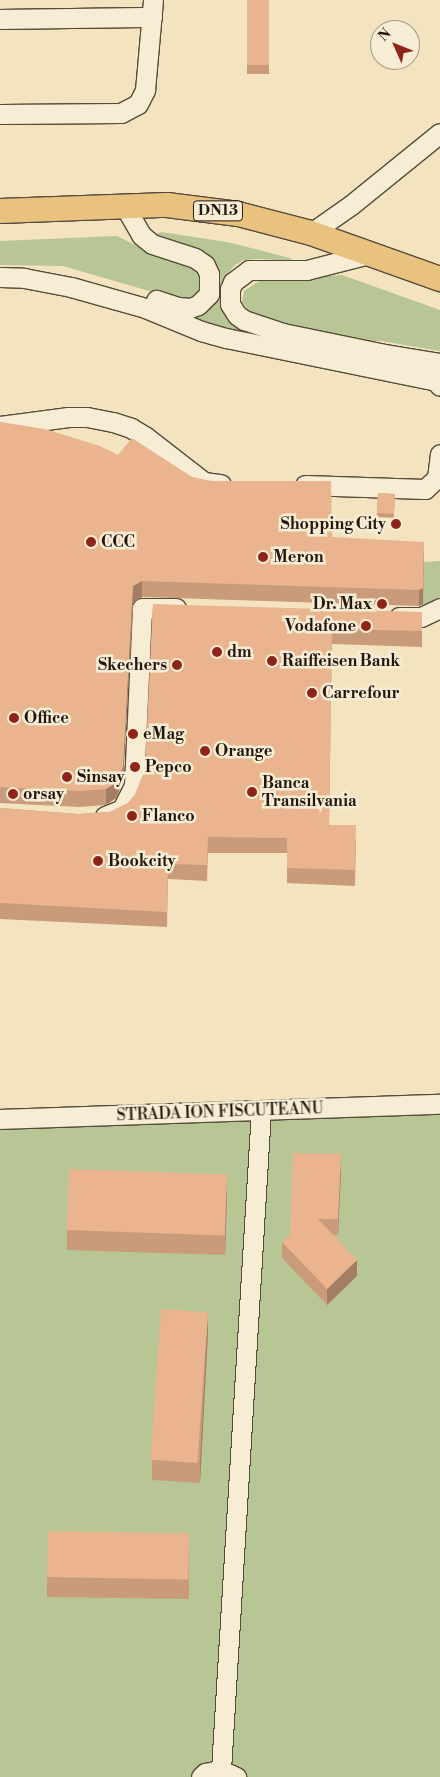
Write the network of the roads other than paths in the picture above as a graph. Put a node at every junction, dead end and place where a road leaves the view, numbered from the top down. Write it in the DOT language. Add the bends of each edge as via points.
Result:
graph roads {
  1 [pos="152,8"];
  2 [pos="0,19"];
  3 [pos="0,114"];
  4 [pos="440,132"];
  5 [pos="124,205"];
  6 [pos="0,211"];
  7 [pos="310,233"];
  8 [pos="372,253"];
  9 [pos="0,277"];
  10 [pos="24,278"];
  11 [pos="440,279"];
  12 [pos="440,362"];
  13 [pos="440,386"];
  14 [pos="0,426"];
  15 [pos="440,454"];
  16 [pos="243,484"];
  17 [pos="286,485"];
  18 [pos="440,608"];
  19 [pos="191,609"];
  20 [pos="379,617"];
  21 [pos="86,817"];
  22 [pos="440,1104"];
  23 [pos="261,1111"];
  24 [pos="0,1119"];
  25 [pos="228,1774"];
  26 [pos="201,1777"];
  1 -- 2 [label="street"];
  1 -- 3 [label="street" via="145,90 138,104 121,113"];
  4 -- 7 [label="street" via="351,205"];
  5 -- 6 [label="main road, DN13"];
  5 -- 7 [label="main road, DN13" via="167,205 238,214"];
  5 -- 10 [label="street" via="141,235 152,244 188,255 204,265 211,284 209,294 198,305 178,307 111,285 53,272"];
  7 -- 8 [label="main road, DN13"];
  8 -- 11 [label="main road, DN13"];
  8 -- 12 [label="street" via="306,270 249,270 233,282 230,304 244,320 283,334"];
  9 -- 10 [label="street"];
  10 -- 13 [label="street" via="112,298 226,338 428,379"];
  14 -- 16 [label="street" via="68,416 97,418 138,432 204,482"];
  15 -- 17 [label="street" via="436,478 425,489"];
  18 -- 20 [label="street" via="421,617"];
  19 -- 21 [label="street" via="142,608 134,785 122,809 109,816"];
  22 -- 23 [label="street, STRADA ION FISCUTEANU"];
  23 -- 24 [label="street, STRADA ION FISCUTEANU"];
  23 -- 25 [label="street"];
  25 -- 26 [label="street" via="205,1773"];
}
